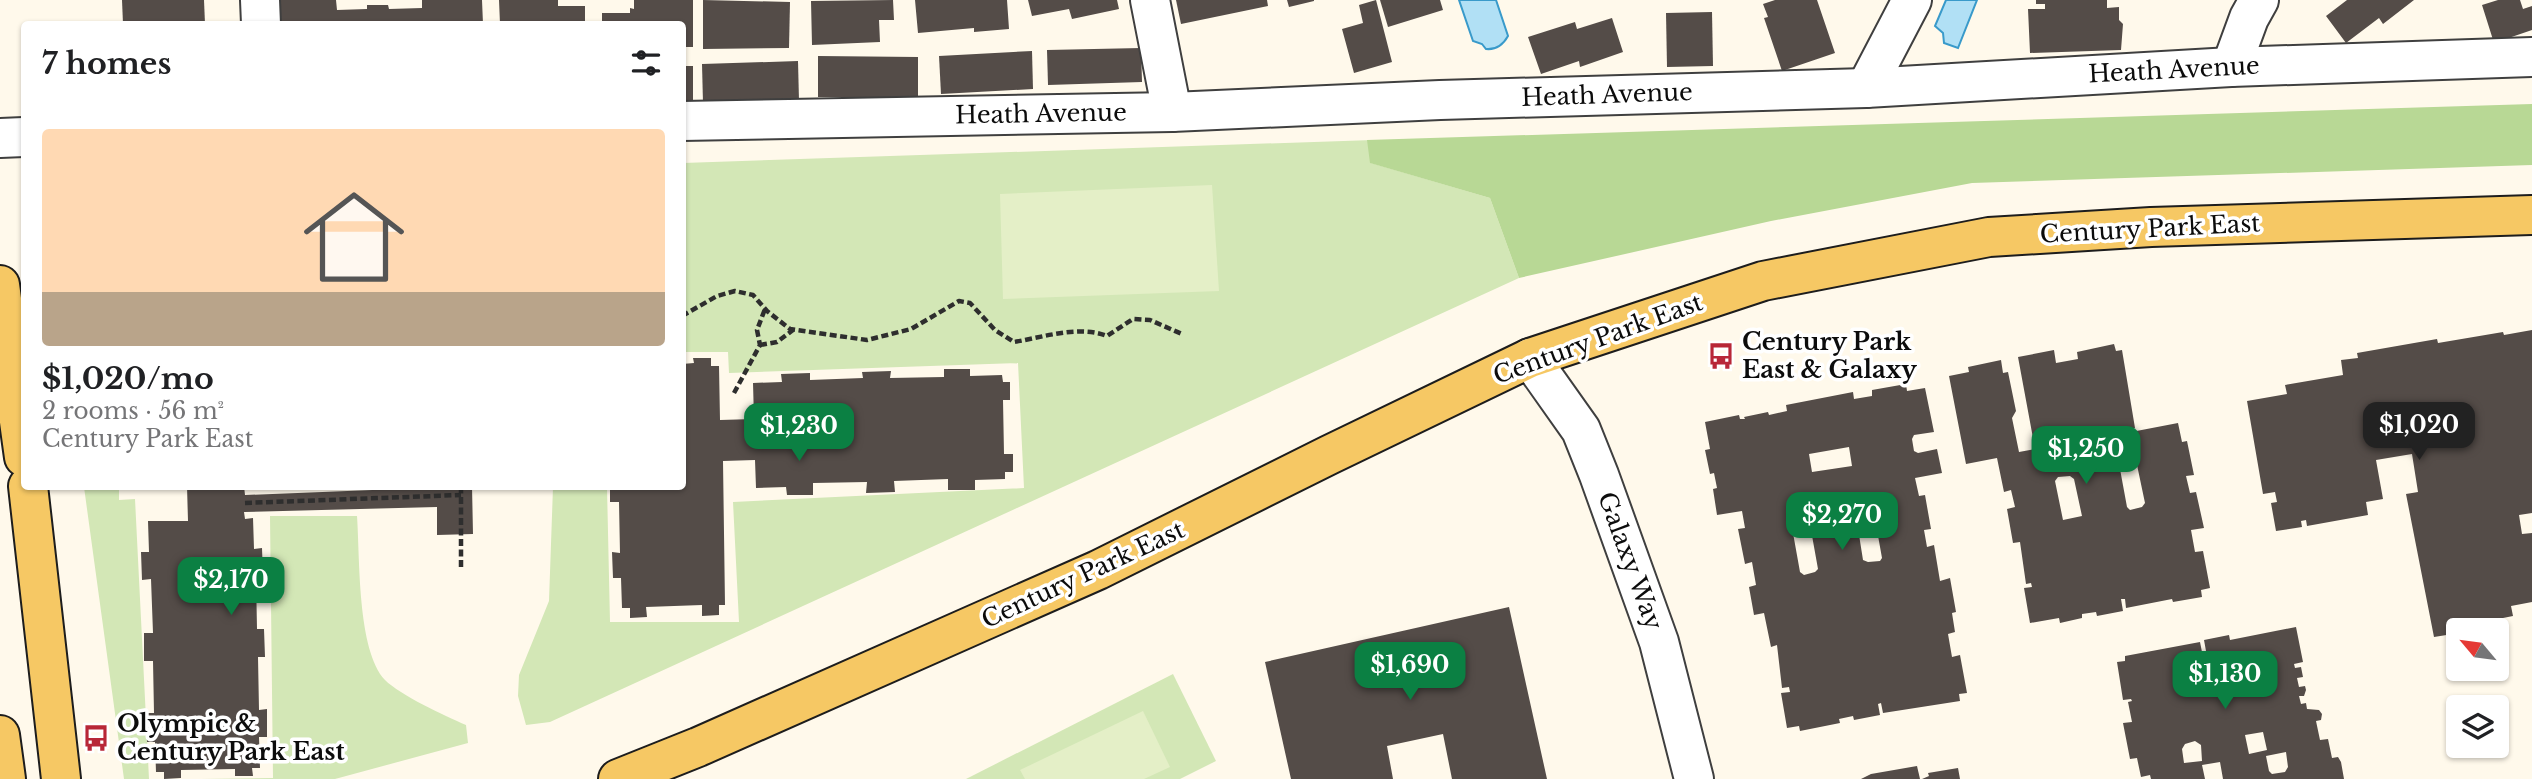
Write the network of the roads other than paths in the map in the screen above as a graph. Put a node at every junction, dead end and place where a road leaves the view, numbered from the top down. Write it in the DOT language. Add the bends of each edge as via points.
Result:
graph roads {
  1 [pos="260,0"];
  2 [pos="1150,0"];
  3 [pos="1912,0"];
  4 [pos="2259,0"];
  5 [pos="261,21"];
  6 [pos="2532,57"];
  7 [pos="2231,67"];
  8 [pos="1866,88"];
  9 [pos="1172,112"];
  10 [pos="686,121"];
  11 [pos="21,137"];
  12 [pos="0,138"];
  13 [pos="2532,215"];
  14 [pos="0,285"];
  15 [pos="1530,358"];
  16 [pos="21,436"];
  17 [pos="28,490"];
  18 [pos="0,734"];
  19 [pos="6,779"];
  20 [pos="61,779"];
  21 [pos="618,779"];
  22 [pos="1694,779"];
  1 -- 5 [label="street"];
  2 -- 9 [label="street"];
  3 -- 8 [label="street"];
  4 -- 7 [label="street"];
  6 -- 7 [label="street, Heath Avenue"];
  7 -- 8 [label="street, Heath Avenue"];
  8 -- 9 [label="street, Heath Avenue"];
  9 -- 10 [label="street, Heath Avenue"];
  11 -- 12 [label="street"];
  13 -- 15 [label="main road, Century Park East" via="1989,237 1763,281"];
  14 -- 16 [label="main road"];
  15 -- 21 [label="main road, Century Park East" via="1098,570"];
  15 -- 22 [label="street, Galaxy Way" via="1581,430 1599,475 1658,642"];
  17 -- 20 [label="main road"];
  18 -- 19 [label="main road"];
}
